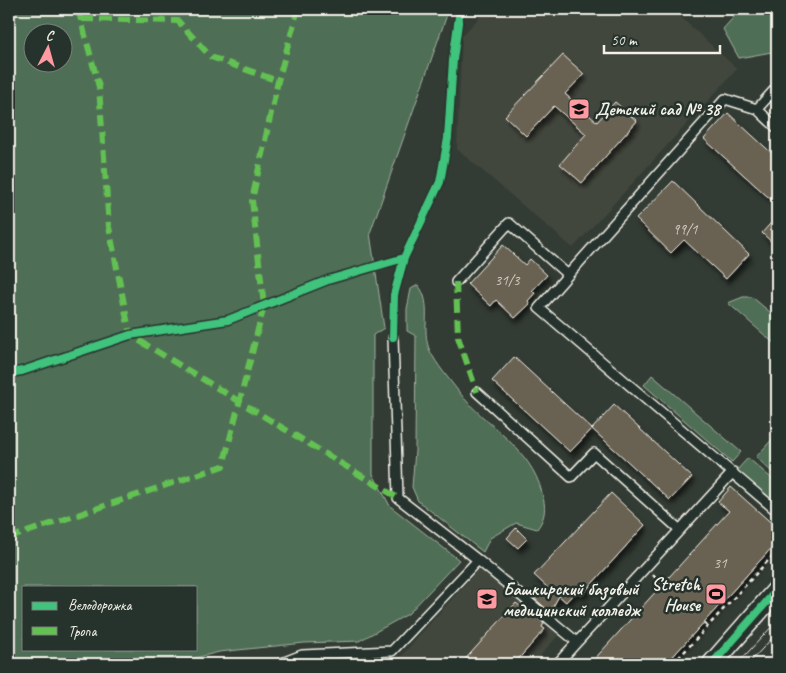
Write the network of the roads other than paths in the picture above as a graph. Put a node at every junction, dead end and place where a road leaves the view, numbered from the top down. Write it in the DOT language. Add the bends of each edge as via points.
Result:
graph roads {
  1 [pos="777,87"];
  2 [pos="757,109"];
  3 [pos="777,128"];
  4 [pos="568,274"];
  5 [pos="456,282"];
  6 [pos="393,336"];
  7 [pos="477,392"];
  8 [pos="733,472"];
  9 [pos="777,511"];
  10 [pos="680,530"];
  11 [pos="478,560"];
  12 [pos="777,590"];
  13 [pos="577,642"];
  14 [pos="279,664"];
  15 [pos="558,664"];
  16 [pos="712,664"];
  1 -- 2 [label="lane"];
  2 -- 3 [label="lane"];
  2 -- 4 [label="lane" via="725,99"];
  4 -- 5 [label="lane" via="509,223"];
  4 -- 8 [label="lane" via="539,308"];
  6 -- 11 [label="lane" via="398,498"];
  7 -- 10 [label="lane" via="571,477 594,453"];
  8 -- 9 [label="lane"];
  8 -- 10 [label="lane"];
  10 -- 13 [label="lane"];
  11 -- 13 [label="lane"];
  11 -- 14 [label="lane" via="392,652 302,656"];
  12 -- 16 [label="street"];
  13 -- 15 [label="lane"];
}
